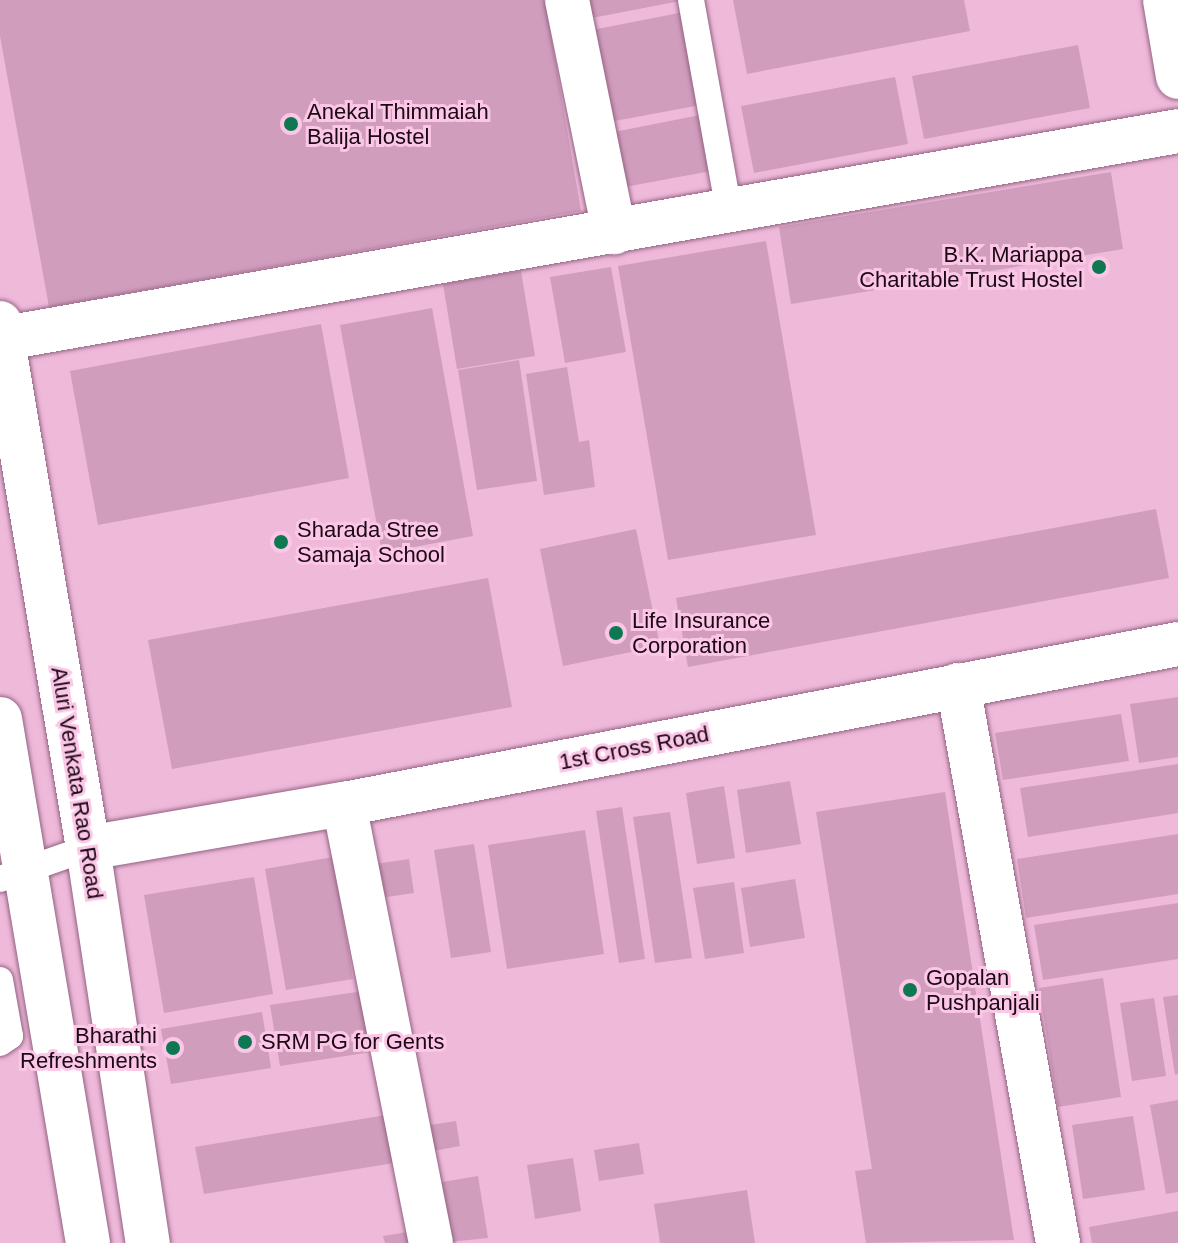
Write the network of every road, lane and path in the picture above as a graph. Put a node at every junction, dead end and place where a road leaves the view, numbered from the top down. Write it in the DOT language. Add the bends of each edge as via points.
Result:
graph roads {
  1 [pos="567,0"];
  2 [pos="691,0"];
  3 [pos="1165,0"];
  4 [pos="1178,77"];
  5 [pos="1178,131"];
  6 [pos="729,212"];
  7 [pos="614,232"];
  8 [pos="1,334"];
  9 [pos="1178,644"];
  10 [pos="958,685"];
  11 [pos="0,719"];
  12 [pos="344,804"];
  13 [pos="88,848"];
  14 [pos="13,874"];
  15 [pos="0,980"];
  16 [pos="0,1043"];
  17 [pos="88,1243"];
  18 [pos="148,1243"];
  19 [pos="431,1243"];
  20 [pos="1058,1243"];
  1 -- 7 [label="street"];
  2 -- 6 [label="lane"];
  3 -- 4 [label="street"];
  5 -- 6 [label="street"];
  6 -- 7 [label="street"];
  7 -- 8 [label="street"];
  8 -- 13 [label="street, Aluri Venkata Rao Road"];
  9 -- 10 [label="street, 1st Cross Road"];
  10 -- 12 [label="street, 1st Cross Road"];
  10 -- 20 [label="street"];
  11 -- 14 [label="street"];
  12 -- 13 [label="street, 1st Cross Road"];
  12 -- 19 [label="street"];
  13 -- 14 [label="lane"];
  13 -- 18 [label="street, Aluri Venkata Rao Road"];
  14 -- 17 [label="street"];
  15 -- 16 [label="lane" via="10,1036"];
}
